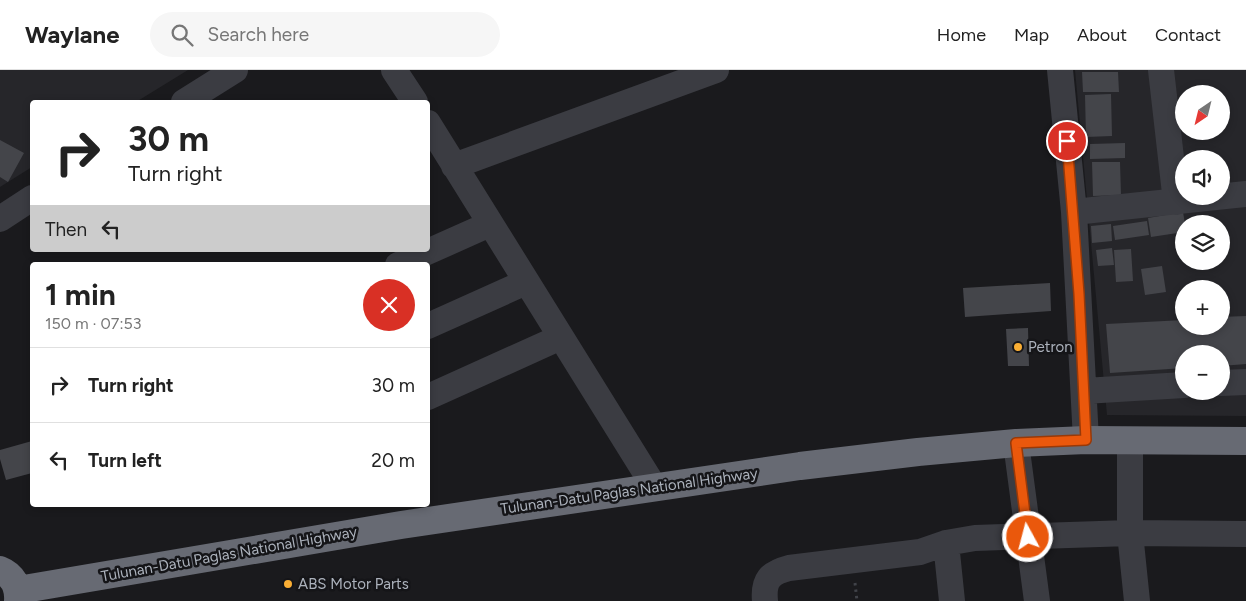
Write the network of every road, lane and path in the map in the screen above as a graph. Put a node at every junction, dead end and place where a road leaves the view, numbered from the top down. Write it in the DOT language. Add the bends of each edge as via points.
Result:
graph roads {
  1 [pos="236,70"];
  2 [pos="394,70"];
  3 [pos="716,70"];
  4 [pos="1060,70"];
  5 [pos="1161,70"];
  6 [pos="187,100"];
  7 [pos="414,100"];
  8 [pos="430,126"];
  9 [pos="454,166"];
  10 [pos="1175,193"];
  11 [pos="1246,194"];
  12 [pos="1230,196"];
  13 [pos="30,199"];
  14 [pos="1175,202"];
  15 [pos="1074,212"];
  16 [pos="0,219"];
  17 [pos="490,224"];
  18 [pos="430,251"];
  19 [pos="427,252"];
  20 [pos="405,262"];
  21 [pos="526,282"];
  22 [pos="430,325"];
  23 [pos="561,337"];
  24 [pos="1246,382"];
  25 [pos="1230,383"];
  26 [pos="1175,386"];
  27 [pos="1084,391"];
  28 [pos="430,396"];
  29 [pos="1086,440"];
  30 [pos="1130,440"];
  31 [pos="1246,441"];
  32 [pos="1016,443"];
  33 [pos="655,488"];
  34 [pos="1130,533"];
  35 [pos="1246,534"];
  36 [pos="1028,537"];
  37 [pos="946,543"];
  38 [pos="0,570"];
  39 [pos="18,596"];
  40 [pos="765,601"];
  41 [pos="952,601"];
  42 [pos="1036,601"];
  43 [pos="1137,601"];
  1 -- 6 [label="street"];
  2 -- 7 [label="street"];
  3 -- 9 [label="street"];
  4 -- 15 [label="street"];
  5 -- 10 [label="street"];
  8 -- 9 [label="street"];
  9 -- 17 [label="street"];
  11 -- 12 [label="street"];
  13 -- 16 [label="street"];
  14 -- 15 [label="street"];
  15 -- 27 [label="street"];
  17 -- 18 [label="street"];
  17 -- 21 [label="street"];
  19 -- 20 [label="street"];
  21 -- 22 [label="street"];
  21 -- 23 [label="street"];
  23 -- 28 [label="street"];
  23 -- 33 [label="street"];
  24 -- 25 [label="street"];
  26 -- 27 [label="street"];
  27 -- 29 [label="street"];
  29 -- 30 [label="highway, Tulunan-Datu Paglas National Highway"];
  29 -- 32 [label="highway, Tulunan-Datu Paglas National Highway"];
  30 -- 31 [label="highway, Tulunan-Datu Paglas National Highway"];
  30 -- 34 [label="street"];
  32 -- 33 [label="highway, Tulunan-Datu Paglas National Highway" via="800,466"];
  32 -- 36 [label="street"];
  33 -- 39 [label="highway, Tulunan-Datu Paglas National Highway" via="401,525"];
  34 -- 35 [label="street"];
  34 -- 36 [label="street"];
  34 -- 43 [label="street"];
  36 -- 37 [label="street" via="991,537"];
  36 -- 42 [label="street"];
  37 -- 40 [label="street" via="920,552 776,571 765,586"];
  37 -- 41 [label="street"];
  38 -- 39 [label="highway" via="10,577"];
}
